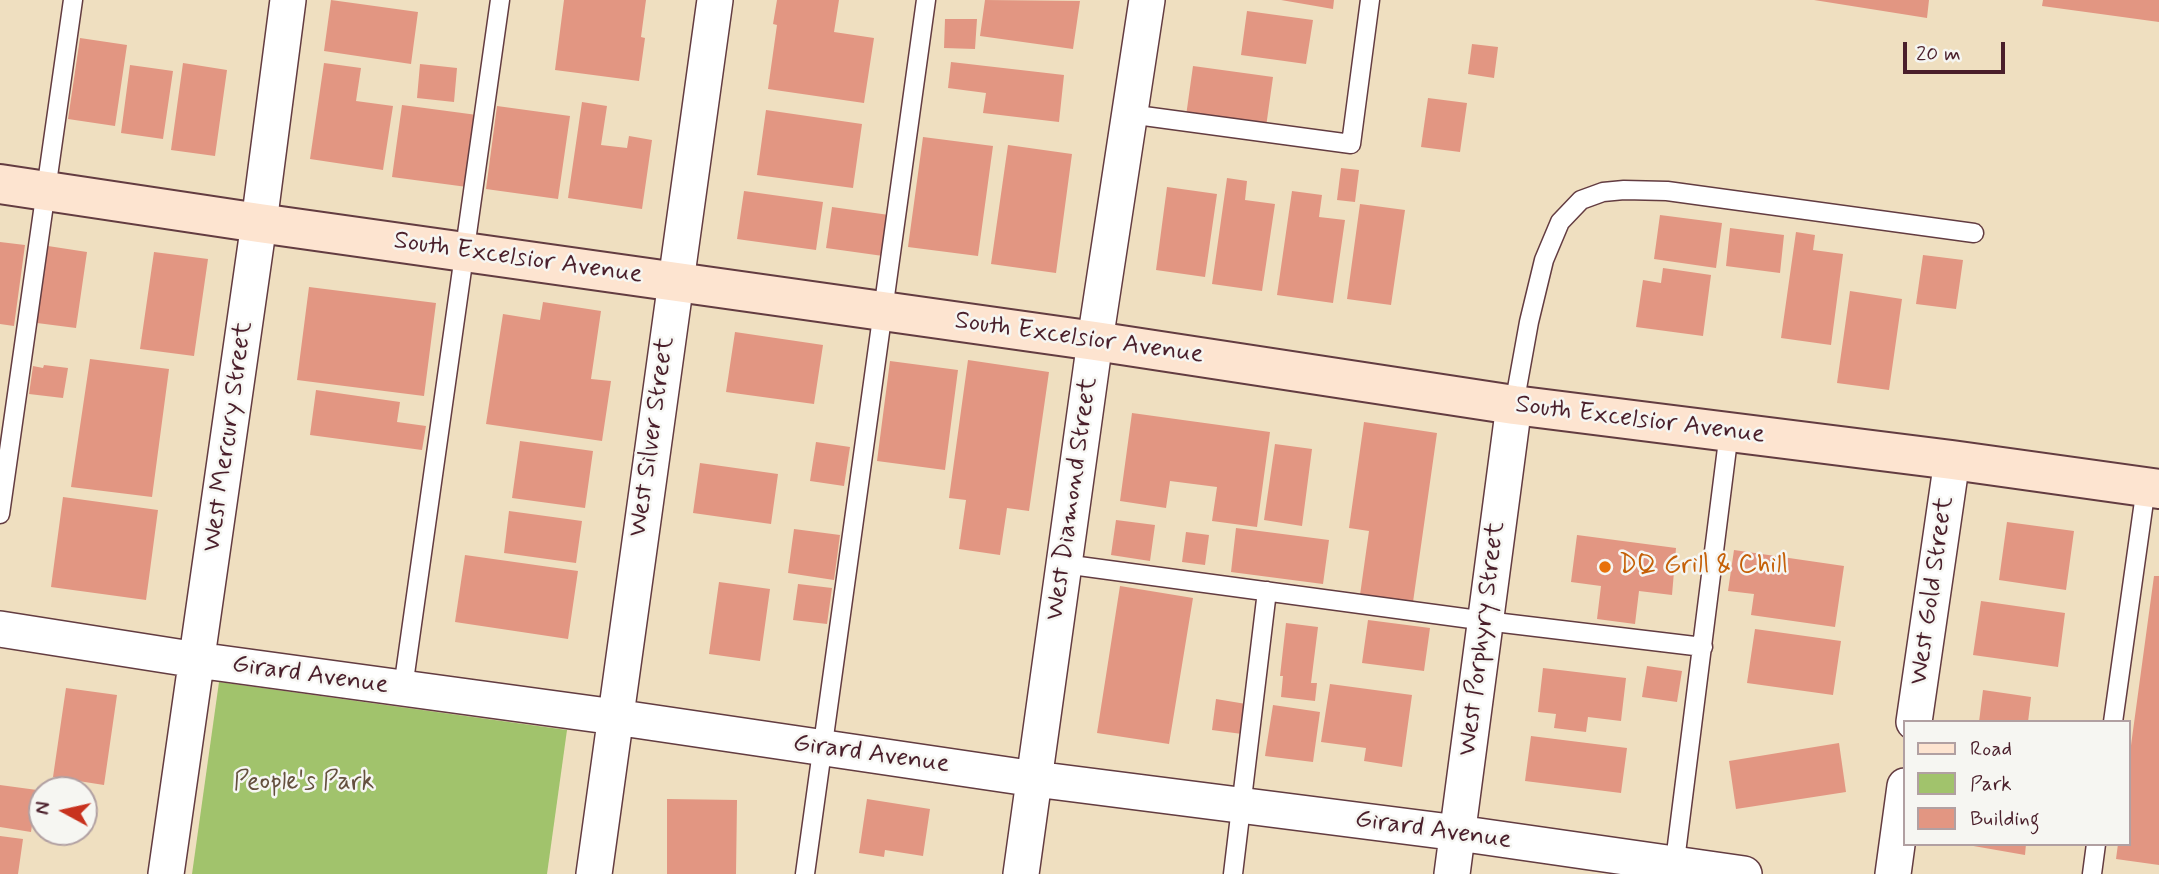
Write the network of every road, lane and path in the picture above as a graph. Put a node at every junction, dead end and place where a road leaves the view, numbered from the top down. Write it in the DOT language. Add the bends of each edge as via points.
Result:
graph roads {
  1 [pos="73,0"];
  2 [pos="288,0"];
  3 [pos="500,0"];
  4 [pos="715,0"];
  5 [pos="926,0"];
  6 [pos="1147,0"];
  7 [pos="1370,0"];
  8 [pos="1129,114"];
  9 [pos="0,184"];
  10 [pos="45,191"];
  11 [pos="259,223"];
  12 [pos="1974,233"];
  13 [pos="465,251"];
  14 [pos="675,281"];
  15 [pos="882,310"];
  16 [pos="1095,341"];
  17 [pos="8,392"];
  18 [pos="1514,405"];
  19 [pos="1729,432"];
  20 [pos="1952,460"];
  21 [pos="2152,488"];
  22 [pos="0,514"];
  23 [pos="1064,564"];
  24 [pos="1267,591"];
  25 [pos="1486,621"];
  26 [pos="0,629"];
  27 [pos="1703,647"];
  28 [pos="197,660"];
  29 [pos="402,688"];
  30 [pos="615,717"];
  31 [pos="1914,720"];
  32 [pos="2113,720"];
  33 [pos="824,748"];
  34 [pos="1035,779"];
  35 [pos="1904,793"];
  36 [pos="1242,806"];
  37 [pos="1458,833"];
  38 [pos="2096,846"];
  39 [pos="1674,869"];
  40 [pos="166,874"];
  41 [pos="594,874"];
  42 [pos="805,874"];
  43 [pos="1021,874"];
  44 [pos="1233,874"];
  45 [pos="1452,874"];
  46 [pos="1744,874"];
  47 [pos="1893,874"];
  48 [pos="2092,874"];
  1 -- 10 [label="lane"];
  2 -- 11 [label="street, West Mercury Street"];
  3 -- 13 [label="lane"];
  4 -- 14 [label="street, West Silver Street"];
  5 -- 15 [label="lane"];
  6 -- 8 [label="street, West Diamond Street"];
  7 -- 8 [label="lane" via="1351,144"];
  8 -- 16 [label="street, West Diamond Street"];
  9 -- 10 [label="main road, South Excelsior Avenue"];
  10 -- 11 [label="main road, South Excelsior Avenue"];
  10 -- 17 [label="lane"];
  11 -- 13 [label="main road, South Excelsior Avenue"];
  11 -- 28 [label="street, West Mercury Street"];
  12 -- 18 [label="lane" via="1667,191 1603,192 1581,200 1560,222 1544,260"];
  13 -- 14 [label="main road, South Excelsior Avenue"];
  13 -- 29 [label="lane"];
  14 -- 15 [label="main road, South Excelsior Avenue"];
  14 -- 30 [label="street, West Silver Street"];
  15 -- 16 [label="main road, South Excelsior Avenue"];
  15 -- 33 [label="lane"];
  16 -- 18 [label="main road, South Excelsior Avenue"];
  16 -- 23 [label="street, West Diamond Street"];
  17 -- 22 [label="lane"];
  18 -- 19 [label="main road, South Excelsior Avenue"];
  18 -- 25 [label="street, West Porphyry Street"];
  19 -- 20 [label="main road, South Excelsior Avenue"];
  19 -- 27 [label="lane"];
  20 -- 21 [label="main road, South Excelsior Avenue"];
  20 -- 31 [label="street, West Gold Street"];
  21 -- 32 [label="lane"];
  23 -- 24 [label="lane"];
  23 -- 34 [label="street, West Diamond Street"];
  24 -- 25 [label="lane"];
  24 -- 36 [label="lane"];
  25 -- 27 [label="lane"];
  25 -- 37 [label="street, West Porphyry Street"];
  26 -- 28 [label="street, Girard Avenue"];
  27 -- 39 [label="lane"];
  28 -- 29 [label="street, Girard Avenue"];
  28 -- 40 [label="street, West Mercury Street"];
  29 -- 30 [label="street, Girard Avenue"];
  30 -- 33 [label="street, Girard Avenue"];
  30 -- 41 [label="street, West Silver Street"];
  33 -- 34 [label="street, Girard Avenue"];
  33 -- 42 [label="lane"];
  34 -- 36 [label="street, Girard Avenue"];
  34 -- 43 [label="street, West Diamond Street"];
  35 -- 47 [label="street"];
  36 -- 37 [label="street, Girard Avenue"];
  36 -- 44 [label="lane"];
  37 -- 39 [label="street, Girard Avenue"];
  37 -- 45 [label="street, West Porphyry Street"];
  38 -- 48 [label="lane"];
  39 -- 46 [label="street, Girard Avenue"];
}
